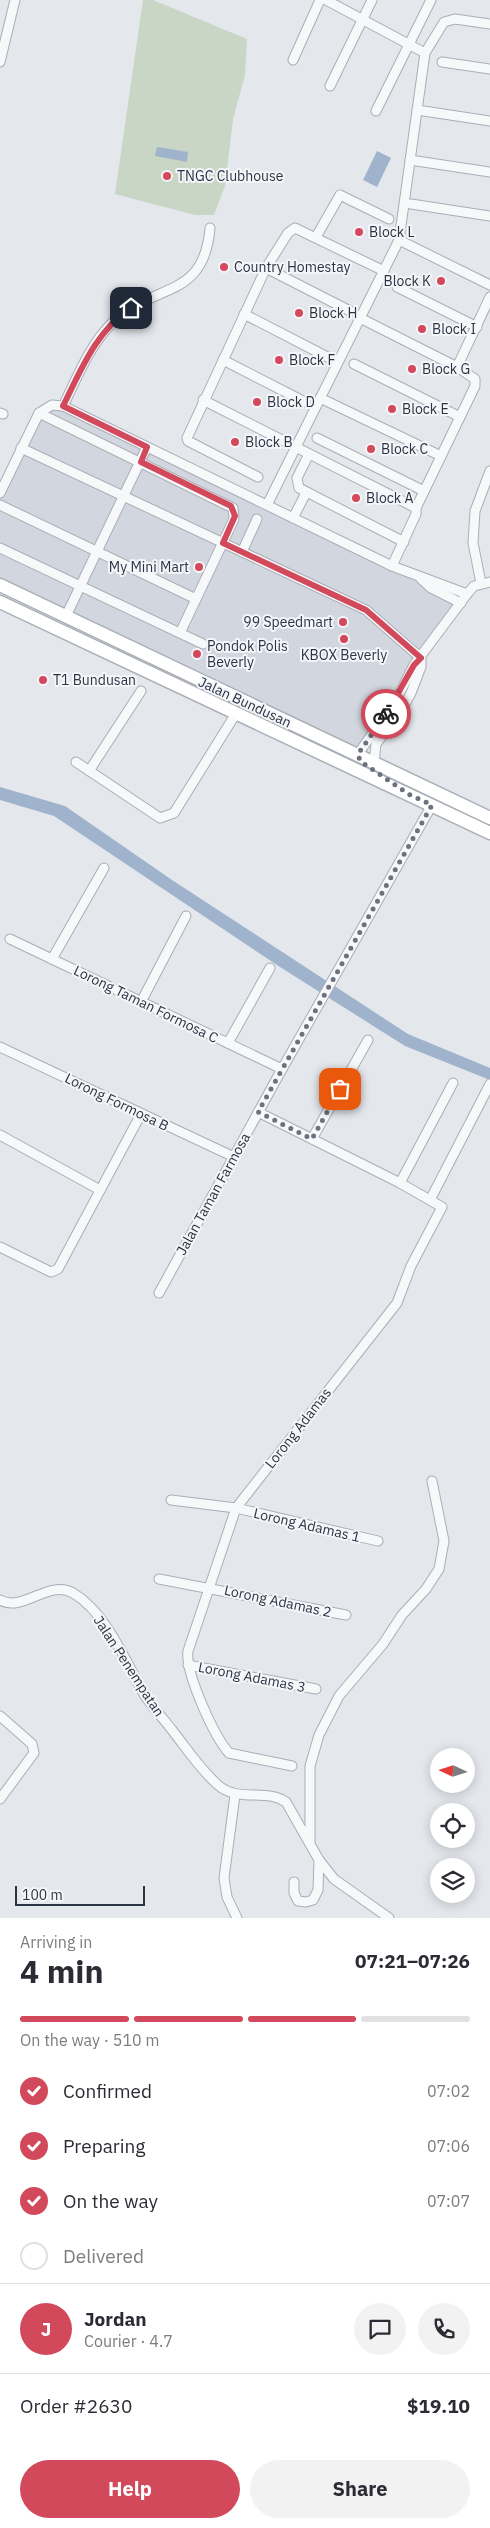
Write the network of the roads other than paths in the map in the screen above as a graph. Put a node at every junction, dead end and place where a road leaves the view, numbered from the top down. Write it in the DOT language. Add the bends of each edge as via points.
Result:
graph roads {
  1 [pos="15,0"];
  2 [pos="320,0"];
  3 [pos="326,0"];
  4 [pos="372,0"];
  5 [pos="430,0"];
  6 [pos="363,20"];
  7 [pos="490,24"];
  8 [pos="408,44"];
  9 [pos="425,53"];
  10 [pos="293,60"];
  11 [pos="0,62"];
  12 [pos="442,62"];
  13 [pos="490,70"];
  14 [pos="330,86"];
  15 [pos="376,110"];
  16 [pos="417,110"];
  17 [pos="490,121"];
  18 [pos="410,160"];
  19 [pos="490,172"];
  20 [pos="411,204"];
  21 [pos="490,216"];
  22 [pos="389,219"];
  23 [pos="210,228"];
  24 [pos="316,237"];
  25 [pos="399,240"];
  26 [pos="266,268"];
  27 [pos="384,271"];
  28 [pos="490,285"];
  29 [pos="397,287"];
  30 [pos="490,297"];
  31 [pos="350,311"];
  32 [pos="244,314"];
  33 [pos="360,318"];
  34 [pos="477,327"];
  35 [pos="223,360"];
  36 [pos="337,362"];
  37 [pos="354,364"];
  38 [pos="457,367"];
  39 [pos="320,398"];
  40 [pos="203,400"];
  41 [pos="306,402"];
  42 [pos="63,406"];
  43 [pos="39,413"];
  44 [pos="460,417"];
  45 [pos="317,438"];
  46 [pos="147,447"];
  47 [pos="21,448"];
  48 [pos="296,448"];
  49 [pos="309,454"];
  50 [pos="441,456"];
  51 [pos="141,462"];
  52 [pos="489,476"];
  53 [pos="258,477"];
  54 [pos="424,491"];
  55 [pos="0,493"];
  56 [pos="306,494"];
  57 [pos="124,496"];
  58 [pos="0,505"];
  59 [pos="267,505"];
  60 [pos="416,508"];
  61 [pos="293,518"];
  62 [pos="257,519"];
  63 [pos="404,542"];
  64 [pos="223,543"];
  65 [pos="0,548"];
  66 [pos="98,552"];
  67 [pos="242,552"];
  68 [pos="392,566"];
  69 [pos="421,579"];
  70 [pos="485,582"];
  71 [pos="0,585"];
  72 [pos="81,587"];
  73 [pos="467,594"];
  74 [pos="196,598"];
  75 [pos="0,602"];
  76 [pos="461,603"];
  77 [pos="66,616"];
  78 [pos="180,633"];
  79 [pos="203,644"];
  80 [pos="421,658"];
  81 [pos="141,691"];
  82 [pos="235,715"];
  83 [pos="358,754"];
  84 [pos="76,762"];
  85 [pos="374,763"];
  86 [pos="89,771"];
  87 [pos="410,795"];
  88 [pos="432,805"];
  89 [pos="490,818"];
  90 [pos="490,833"];
  91 [pos="104,868"];
  92 [pos="186,916"];
  93 [pos="10,939"];
  94 [pos="52,959"];
  95 [pos="270,968"];
  96 [pos="141,1002"];
  97 [pos="368,1040"];
  98 [pos="228,1043"];
  99 [pos="0,1047"];
  100 [pos="282,1069"];
  101 [pos="453,1083"];
  102 [pos="490,1084"];
  103 [pos="258,1112"];
  104 [pos="140,1114"];
  105 [pos="0,1135"];
  106 [pos="312,1139"];
  107 [pos="234,1157"];
  108 [pos="400,1183"];
  109 [pos="100,1190"];
  110 [pos="430,1200"];
  111 [pos="0,1246"];
  112 [pos="159,1292"];
  113 [pos="432,1482"];
  114 [pos="170,1500"];
  115 [pos="236,1508"];
  116 [pos="378,1541"];
  117 [pos="159,1579"];
  118 [pos="211,1587"];
  119 [pos="0,1600"];
  120 [pos="346,1615"];
  121 [pos="188,1665"];
  122 [pos="316,1689"];
  123 [pos="0,1716"];
  124 [pos="292,1766"];
  125 [pos="235,1795"];
  126 [pos="0,1799"];
  127 [pos="310,1844"];
  128 [pos="319,1860"];
  129 [pos="294,1882"];
  130 [pos="237,1918"];
  131 [pos="389,1918"];
  1 -- 11 [label="street"];
  2 -- 10 [label="street"];
  3 -- 6 [label="street"];
  4 -- 6 [label="street"];
  5 -- 8 [label="street"];
  6 -- 8 [label="street"];
  6 -- 14 [label="street"];
  7 -- 9 [label="street" via="455,19 444,22"];
  8 -- 9 [label="street"];
  8 -- 15 [label="street"];
  9 -- 16 [label="street"];
  12 -- 13 [label="street"];
  16 -- 17 [label="street"];
  16 -- 18 [label="street"];
  18 -- 19 [label="street"];
  18 -- 25 [label="street"];
  20 -- 21 [label="street"];
  22 -- 24 [label="street" via="340,195"];
  23 -- 42 [label="street" via="206,251 196,272 185,282 139,302 111,324 92,348"];
  24 -- 26 [label="street" via="295,228 288,233"];
  24 -- 27 [label="street"];
  25 -- 27 [label="street"];
  25 -- 28 [label="street"];
  26 -- 31 [label="street"];
  26 -- 32 [label="street"];
  27 -- 33 [label="street"];
  29 -- 34 [label="street"];
  30 -- 34 [label="street"];
  32 -- 35 [label="street"];
  32 -- 36 [label="street"];
  33 -- 36 [label="street"];
  33 -- 38 [label="street"];
  34 -- 38 [label="street"];
  35 -- 40 [label="street"];
  35 -- 41 [label="street"];
  36 -- 39 [label="street"];
  37 -- 44 [label="street"];
  38 -- 44 [label="street" via="473,376 476,382"];
  39 -- 48 [label="street"];
  39 -- 50 [label="street"];
  40 -- 48 [label="street"];
  40 -- 53 [label="street" via="188,441"];
  42 -- 43 [label="street" via="52,405"];
  42 -- 46 [label="street"];
  43 -- 47 [label="street"];
  43 -- 51 [label="street"];
  44 -- 50 [label="street"];
  45 -- 54 [label="street"];
  46 -- 51 [label="street"];
  46 -- 59 [label="street"];
  47 -- 55 [label="street"];
  47 -- 57 [label="street"];
  48 -- 49 [label="street"];
  48 -- 59 [label="street"];
  49 -- 56 [label="street" via="297,478 299,488"];
  49 -- 60 [label="street"];
  50 -- 54 [label="street"];
  51 -- 57 [label="street"];
  51 -- 64 [label="street" via="233,508 234,520"];
  52 -- 70 [label="street" via="476,511 473,543"];
  54 -- 60 [label="street"];
  56 -- 61 [label="street"];
  56 -- 63 [label="street"];
  57 -- 64 [label="street"];
  57 -- 66 [label="street"];
  58 -- 66 [label="street"];
  59 -- 61 [label="street"];
  60 -- 63 [label="street"];
  61 -- 68 [label="street"];
  62 -- 67 [label="street"];
  63 -- 68 [label="street"];
  64 -- 67 [label="street"];
  64 -- 74 [label="street"];
  65 -- 72 [label="street"];
  66 -- 72 [label="street"];
  66 -- 74 [label="street"];
  67 -- 80 [label="street" via="366,610"];
  68 -- 69 [label="street"];
  69 -- 73 [label="street" via="435,580"];
  69 -- 76 [label="street" via="431,588"];
  70 -- 73 [label="street" via="474,586"];
  71 -- 77 [label="main road, Jalan Bundusan"];
  72 -- 77 [label="street"];
  72 -- 78 [label="street"];
  73 -- 76 [label="street"];
  74 -- 78 [label="street"];
  75 -- 82 [label="main road, Jalan Bundusan"];
  76 -- 80 [label="street"];
  77 -- 83 [label="main road, Jalan Bundusan"];
  78 -- 79 [label="street"];
  80 -- 83 [label="street"];
  80 -- 85 [label="street" via="411,694 376,744"];
  81 -- 86 [label="street"];
  82 -- 86 [label="street" via="174,813 160,818"];
  82 -- 87 [label="main road, Jalan Bundusan"];
  83 -- 85 [label="main road, Jalan Bundusan"];
  83 -- 87 [label="main road" via="364,765"];
  84 -- 86 [label="street"];
  85 -- 89 [label="main road, Jalan Bundusan"];
  87 -- 88 [label="main road, Jalan Bundusan"];
  88 -- 90 [label="main road, Jalan Bundusan"];
  88 -- 100 [label="street, Jalan Taman Farmosa"];
  91 -- 94 [label="street"];
  92 -- 96 [label="street"];
  93 -- 94 [label="street, Lorong Taman Formosa C"];
  94 -- 96 [label="street, Lorong Taman Formosa C"];
  95 -- 98 [label="street"];
  96 -- 98 [label="street, Lorong Taman Formosa C"];
  97 -- 106 [label="street"];
  98 -- 100 [label="street, Lorong Taman Formosa C"];
  99 -- 104 [label="street, Lorong Formosa B"];
  100 -- 103 [label="street, Jalan Taman Farmosa"];
  101 -- 108 [label="street"];
  102 -- 110 [label="street"];
  103 -- 106 [label="street"];
  103 -- 107 [label="street, Jalan Taman Farmosa"];
  104 -- 107 [label="street, Lorong Formosa B"];
  104 -- 109 [label="street"];
  105 -- 109 [label="street"];
  106 -- 108 [label="street"];
  107 -- 112 [label="street, Jalan Taman Farmosa"];
  108 -- 110 [label="street"];
  109 -- 111 [label="street" via="58,1270 51,1272"];
  110 -- 115 [label="street, Lorong Adamas" via="442,1207 397,1303"];
  113 -- 127 [label="street" via="444,1541 439,1569 339,1696 319,1735 310,1766"];
  114 -- 115 [label="street, Lorong Adamas 1"];
  115 -- 116 [label="street, Lorong Adamas 1"];
  115 -- 118 [label="street, Lorong Adamas"];
  117 -- 118 [label="street, Lorong Adamas 2"];
  118 -- 120 [label="street, Lorong Adamas 2"];
  118 -- 121 [label="street, Lorong Adamas" via="188,1651"];
  119 -- 125 [label="street, Jalan Penempatan" via="17,1602 62,1589 82,1600 108,1629 146,1696 197,1764 220,1787"];
  121 -- 122 [label="street, Lorong Adamas 3"];
  121 -- 124 [label="street" via="192,1681 229,1753"];
  123 -- 126 [label="street" via="32,1744 34,1753"];
  125 -- 127 [label="street" via="278,1796 286,1802"];
  125 -- 130 [label="street" via="224,1878 227,1897"];
  127 -- 128 [label="street"];
  128 -- 129 [label="street" via="318,1890 313,1900 298,1901"];
  128 -- 131 [label="street" via="334,1879"];
}
